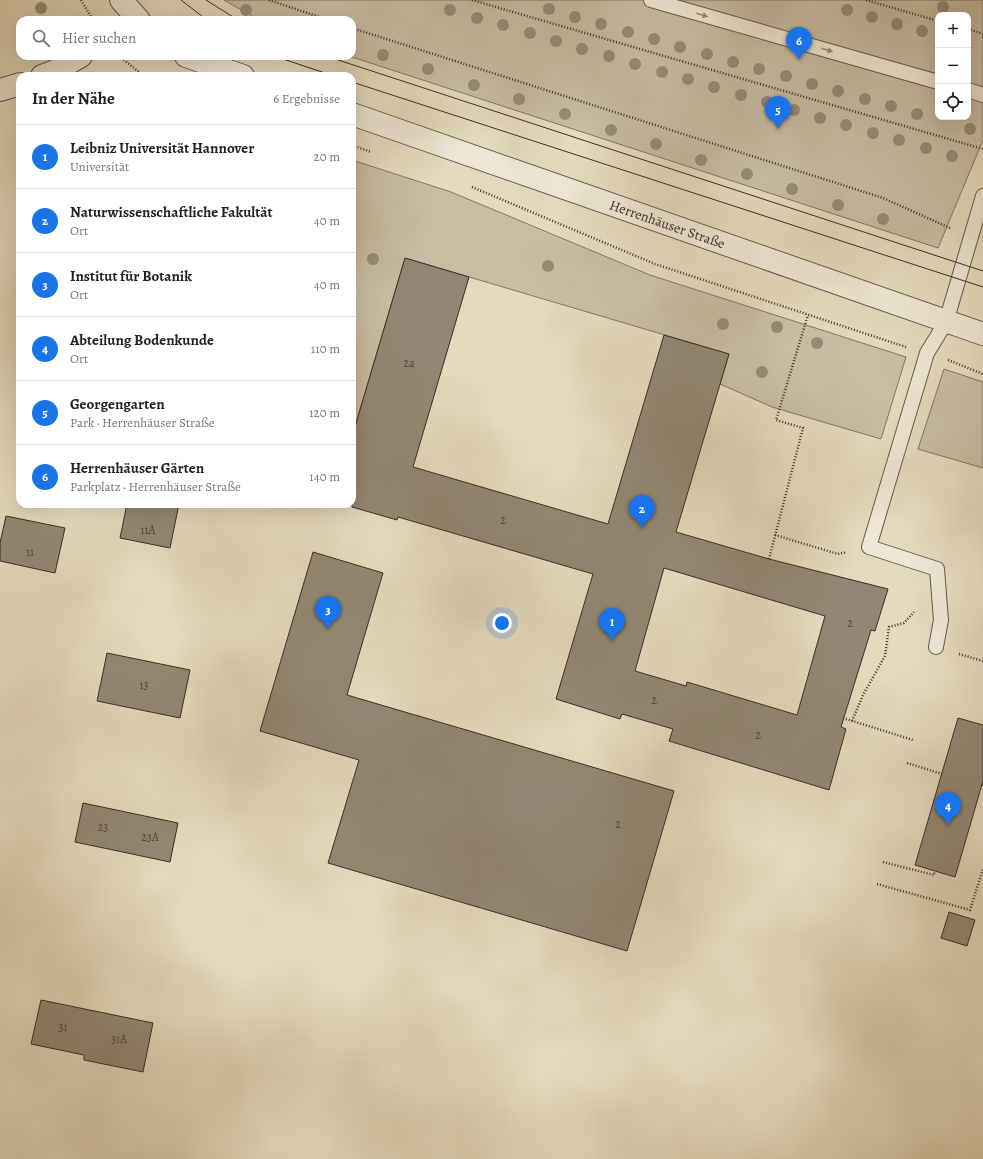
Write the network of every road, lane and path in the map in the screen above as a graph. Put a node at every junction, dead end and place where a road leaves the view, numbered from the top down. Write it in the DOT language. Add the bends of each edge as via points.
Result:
graph roads {
  1 [pos="81,0"];
  2 [pos="121,0"];
  3 [pos="269,0"];
  4 [pos="472,0"];
  5 [pos="651,0"];
  6 [pos="866,0"];
  7 [pos="91,16"];
  8 [pos="134,16"];
  9 [pos="316,16"];
  10 [pos="935,20"];
  11 [pos="356,29"];
  12 [pos="971,30"];
  13 [pos="983,34"];
  14 [pos="74,60"];
  15 [pos="124,60"];
  16 [pos="198,60"];
  17 [pos="53,72"];
  18 [pos="139,72"];
  19 [pos="232,72"];
  20 [pos="935,81"];
  21 [pos="16,85"];
  22 [pos="0,90"];
  23 [pos="971,91"];
  24 [pos="983,95"];
  25 [pos="356,115"];
  26 [pos="356,146"];
  27 [pos="983,149"];
  28 [pos="374,153"];
  29 [pos="470,186"];
  30 [pos="983,196"];
  31 [pos="972,237"];
  32 [pos="808,315"];
  33 [pos="946,322"];
  34 [pos="983,334"];
  35 [pos="927,353"];
  36 [pos="983,374"];
  37 [pos="775,535"];
  38 [pos="869,547"];
  39 [pos="768,559"];
  40 [pos="914,612"];
  41 [pos="936,647"];
  42 [pos="843,718"];
  43 [pos="852,721"];
  44 [pos="913,740"];
  45 [pos="908,763"];
  46 [pos="942,774"];
  47 [pos="884,862"];
  48 [pos="983,869"];
  49 [pos="935,871"];
  50 [pos="877,884"];
  1 -- 7 [label="path"];
  2 -- 8 [label="street"];
  3 -- 9 [label="path"];
  4 -- 27 [label="path"];
  5 -- 20 [label="lane, one-way"];
  6 -- 10 [label="path"];
  11 -- 31 [label="path" via="883,198"];
  12 -- 13 [label="path"];
  14 -- 17 [label="street"];
  15 -- 18 [label="path"];
  16 -- 19 [label="street"];
  21 -- 22 [label="street"];
  23 -- 24 [label="lane"];
  25 -- 33 [label="street, Herrenhäuser Straße"];
  26 -- 28 [label="path"];
  29 -- 32 [label="path" via="654,264"];
  30 -- 31 [label="lane"];
  31 -- 33 [label="lane"];
  32 -- 35 [label="path"];
  32 -- 37 [label="path" via="776,420 803,428"];
  33 -- 34 [label="street, Herrenhäuser Straße"];
  33 -- 35 [label="lane"];
  35 -- 36 [label="path"];
  35 -- 38 [label="lane"];
  37 -- 38 [label="path" via="838,554"];
  37 -- 39 [label="path"];
  38 -- 41 [label="lane" via="937,569 941,620"];
  40 -- 43 [label="path" via="904,623 889,628 885,656"];
  42 -- 43 [label="path"];
  43 -- 44 [label="path"];
  45 -- 46 [label="path"];
  47 -- 49 [label="path" via="934,875"];
  48 -- 50 [label="path" via="970,910"];
}
